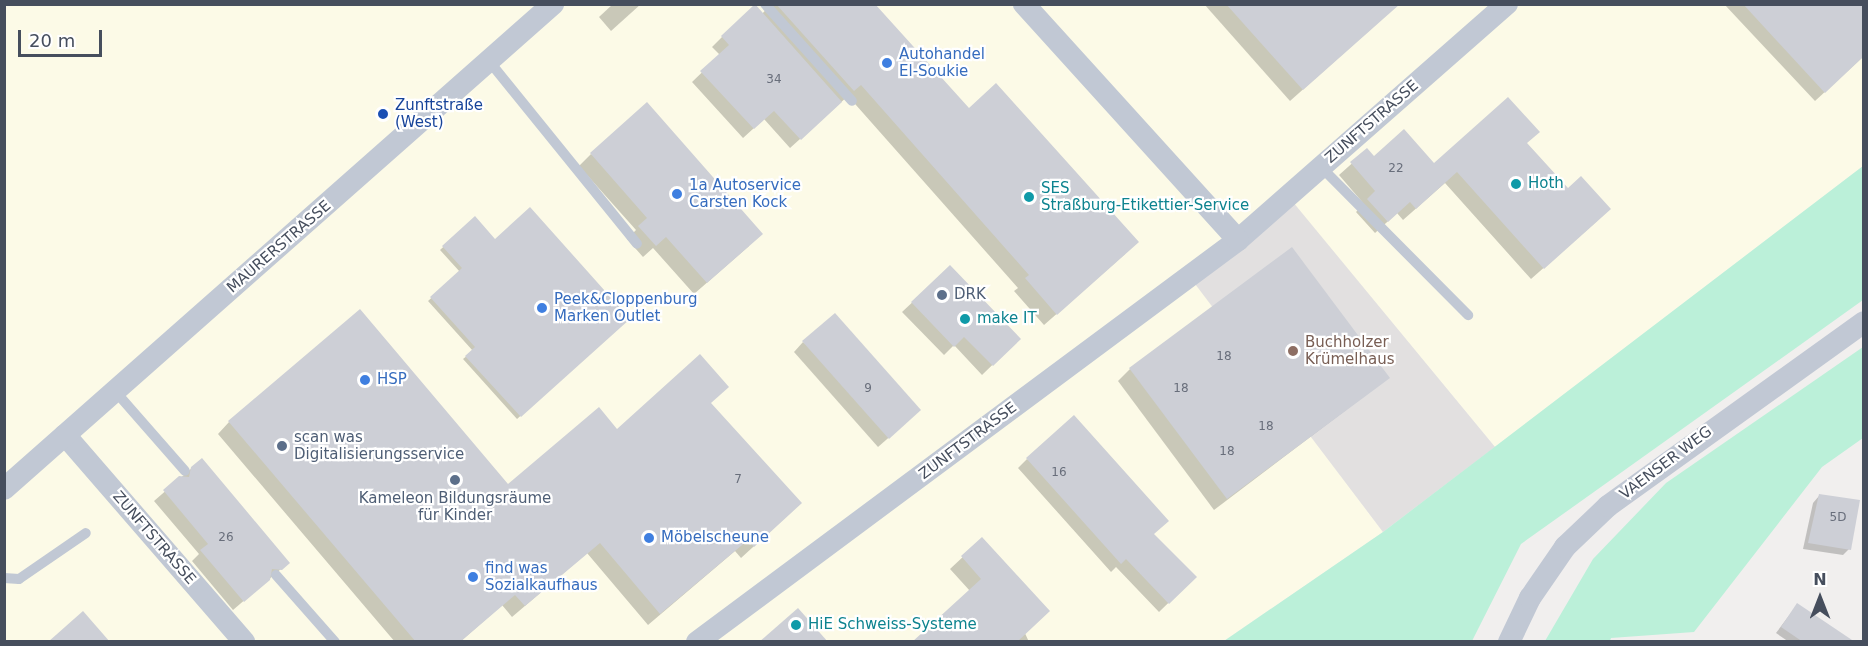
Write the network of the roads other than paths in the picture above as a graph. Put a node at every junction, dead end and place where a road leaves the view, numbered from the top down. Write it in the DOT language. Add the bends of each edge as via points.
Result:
graph roads {
  1 [pos="553,4"];
  2 [pos="765,4"];
  3 [pos="1024,4"];
  4 [pos="1507,4"];
  5 [pos="489,61"];
  6 [pos="852,101"];
  7 [pos="1321,167"];
  8 [pos="1238,240"];
  9 [pos="637,244"];
  10 [pos="1468,315"];
  11 [pos="1863,322"];
  12 [pos="115,391"];
  13 [pos="65,435"];
  14 [pos="185,471"];
  15 [pos="4,489"];
  16 [pos="86,533"];
  17 [pos="276,575"];
  18 [pos="4,578"];
  19 [pos="244,642"];
  20 [pos="335,642"];
  21 [pos="697,642"];
  22 [pos="1509,642"];
  1 -- 5 [label="street, MAURERSTRASSE"];
  2 -- 6 [label="lane"];
  3 -- 8 [label="street"];
  4 -- 7 [label="street, ZUNFTSTRASSE"];
  5 -- 9 [label="lane"];
  5 -- 12 [label="street, MAURERSTRASSE"];
  7 -- 8 [label="street, ZUNFTSTRASSE"];
  7 -- 10 [label="lane"];
  8 -- 21 [label="street, ZUNFTSTRASSE"];
  11 -- 22 [label="street, VAENSER WEG" via="1608,506 1565,547 1530,598"];
  12 -- 13 [label="street, MAURERSTRASSE"];
  12 -- 14 [label="lane"];
  13 -- 15 [label="street, MAURERSTRASSE"];
  13 -- 19 [label="street, ZUNFTSTRASSE"];
  16 -- 18 [label="lane" via="20,579"];
  17 -- 20 [label="lane"];
}
